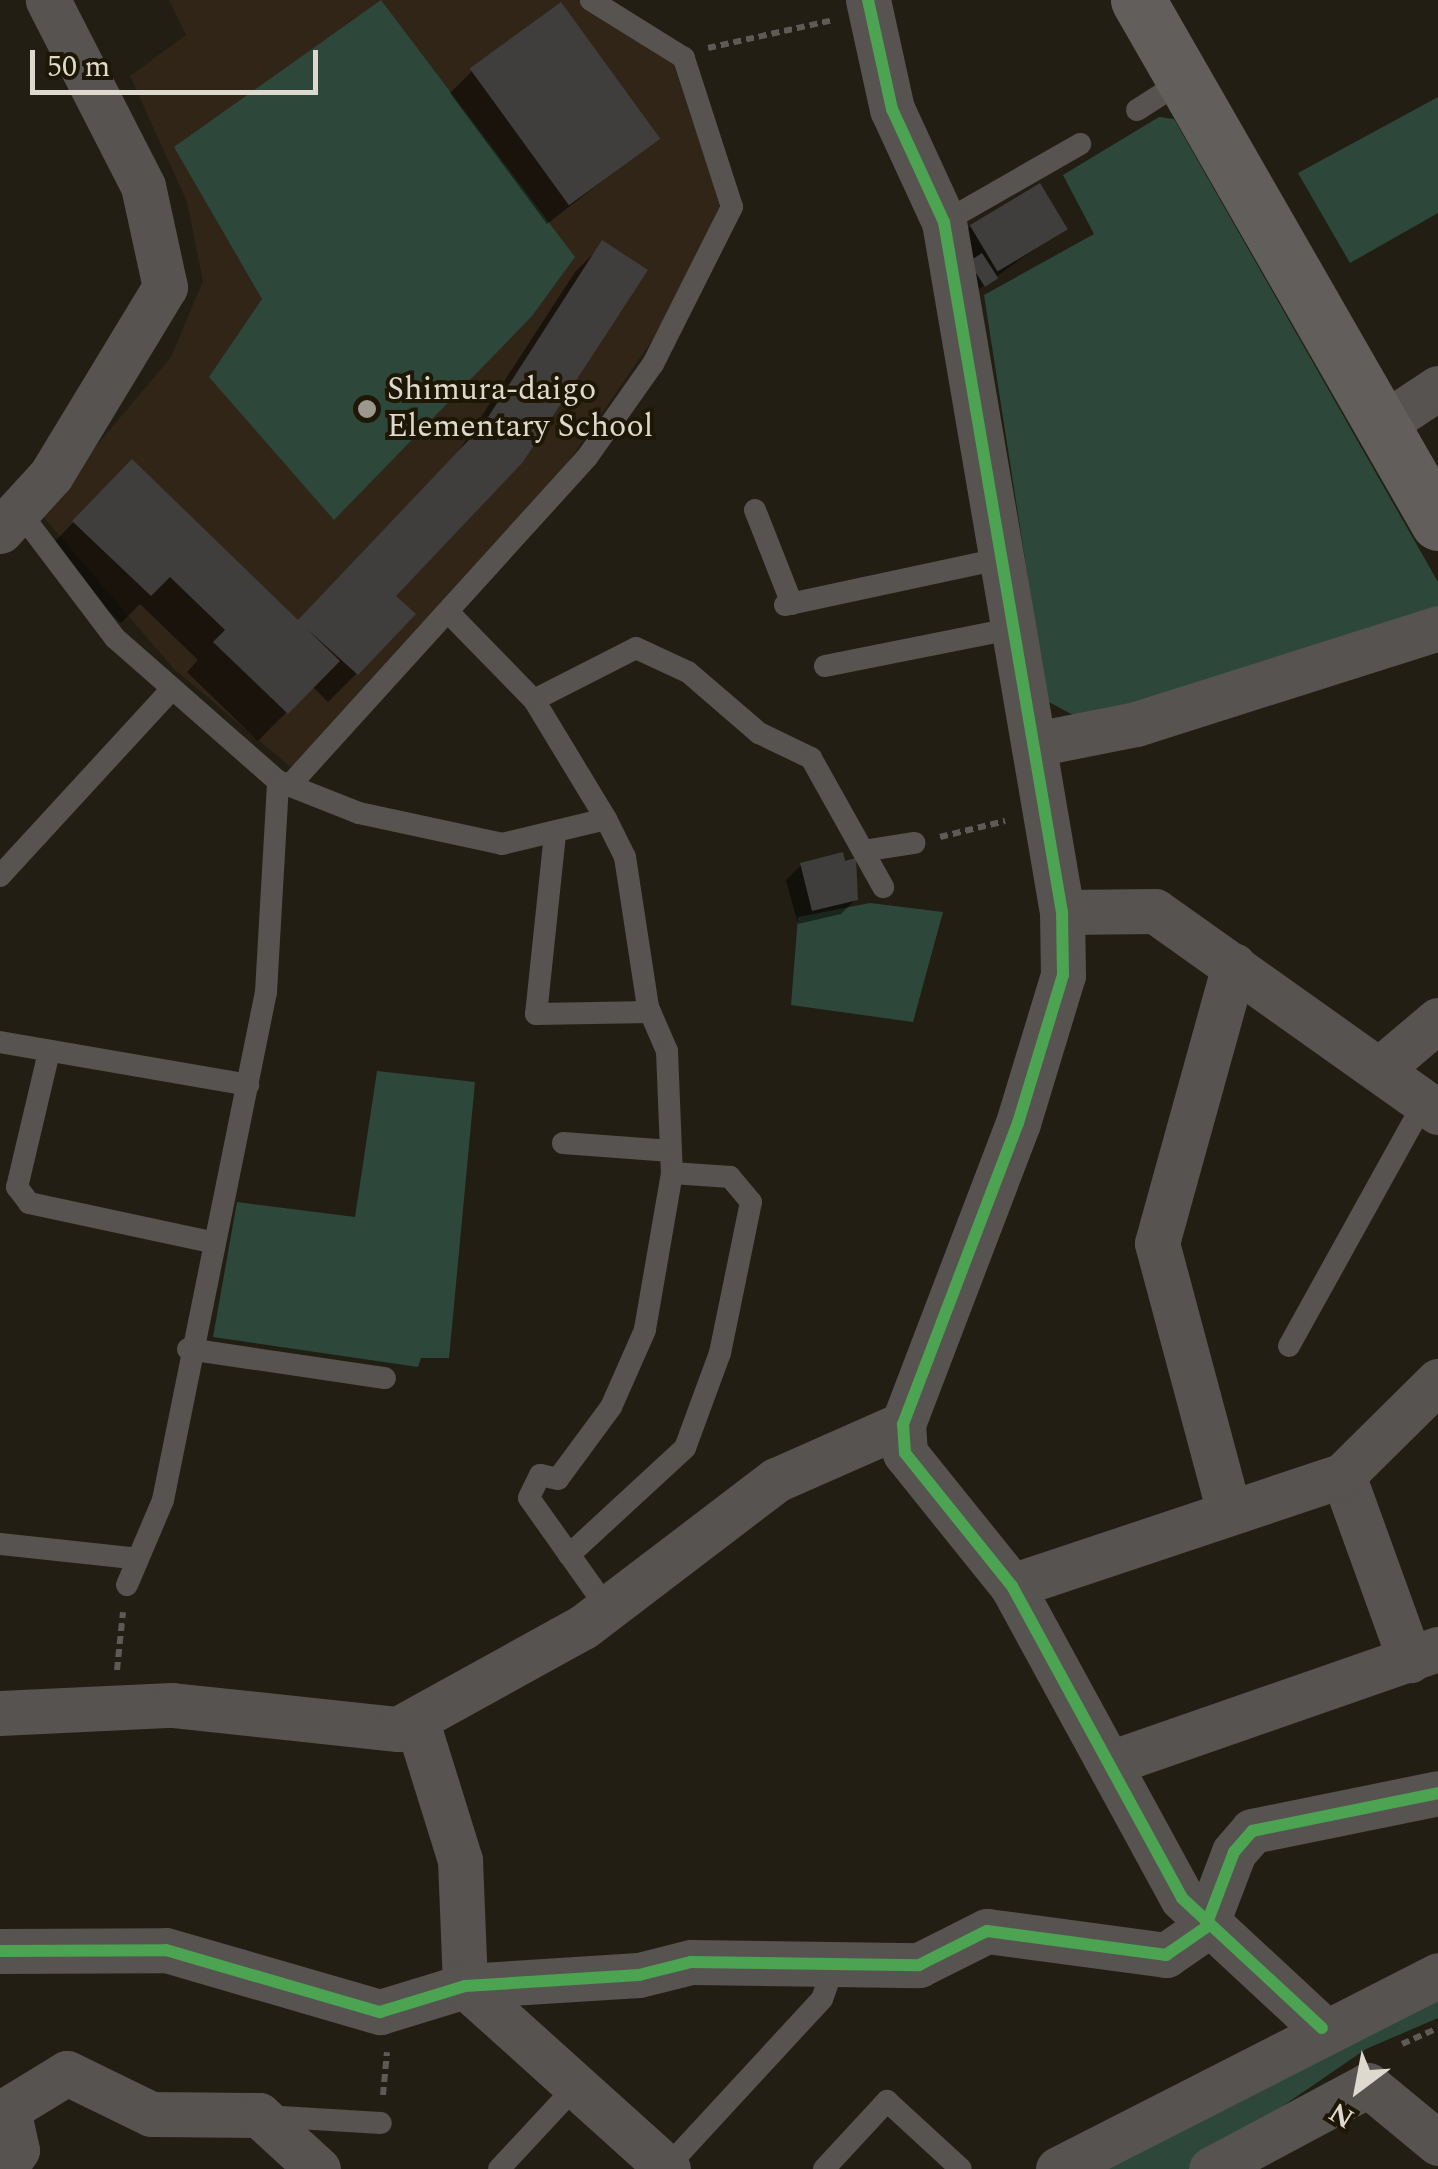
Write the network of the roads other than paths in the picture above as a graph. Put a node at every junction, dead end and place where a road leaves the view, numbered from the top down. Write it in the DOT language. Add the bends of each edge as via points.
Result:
graph roads {
  1 [pos="591,0"];
  2 [pos="50,1"];
  3 [pos="1151,4"];
  4 [pos="870,6"];
  5 [pos="1184,80"];
  6 [pos="1137,110"];
  7 [pos="1080,144"];
  8 [pos="944,222"];
  9 [pos="1438,388"];
  10 [pos="1382,425"];
  11 [pos="755,510"];
  12 [pos="11,523"];
  13 [pos="1438,523"];
  14 [pos="1004,558"];
  15 [pos="448,613"];
  16 [pos="1016,628"];
  17 [pos="1438,628"];
  18 [pos="825,666"];
  19 [pos="170,691"];
  20 [pos="534,700"];
  21 [pos="1035,744"];
  22 [pos="283,784"];
  23 [pos="606,819"];
  24 [pos="555,834"];
  25 [pos="914,843"];
  26 [pos="869,850"];
  27 [pos="0,876"];
  28 [pos="883,887"];
  29 [pos="1062,912"];
  30 [pos="1234,965"];
  31 [pos="650,1012"];
  32 [pos="1438,1020"];
  33 [pos="0,1042"];
  34 [pos="49,1052"];
  35 [pos="1380,1069"];
  36 [pos="248,1086"];
  37 [pos="1431,1107"];
  38 [pos="564,1143"];
  39 [pos="671,1162"];
  40 [pos="211,1242"];
  41 [pos="1289,1346"];
  42 [pos="188,1349"];
  43 [pos="385,1378"];
  44 [pos="1438,1381"];
  45 [pos="903,1424"];
  46 [pos="1343,1476"];
  47 [pos="1229,1512"];
  48 [pos="0,1544"];
  49 [pos="569,1555"];
  50 [pos="132,1558"];
  51 [pos="127,1585"];
  52 [pos="1012,1586"];
  53 [pos="605,1606"];
  54 [pos="1424,1654"];
  55 [pos="0,1713"];
  56 [pos="417,1722"];
  57 [pos="1110,1763"];
  58 [pos="1438,1793"];
  59 [pos="1205,1928"];
  60 [pos="0,1951"];
  61 [pos="834,1969"];
  62 [pos="1438,1975"];
  63 [pos="465,1986"];
  64 [pos="1322,2028"];
  65 [pos="576,2086"];
  66 [pos="4,2108"];
  67 [pos="259,2115"];
  68 [pos="381,2123"];
  69 [pos="1438,2143"];
  70 [pos="668,2168"];
  71 [pos="4,2169"];
  72 [pos="318,2169"];
  73 [pos="499,2169"];
  74 [pos="824,2169"];
  75 [pos="961,2169"];
  76 [pos="1058,2169"];
  77 [pos="1211,2169"];
  1 -- 15 [label="lane" via="684,58 732,206 653,364 588,456"];
  2 -- 12 [label="street" via="142,186 164,287 142,337"];
  3 -- 5 [label="street"];
  4 -- 8 [label="street" via="892,109"];
  5 -- 6 [label="lane"];
  5 -- 10 [label="street"];
  7 -- 8 [label="lane"];
  8 -- 14 [label="street"];
  9 -- 10 [label="street"];
  10 -- 13 [label="street"];
  11 -- 14 [label="lane" via="788,605"];
  12 -- 19 [label="lane"];
  14 -- 16 [label="street"];
  15 -- 20 [label="lane"];
  15 -- 22 [label="lane"];
  16 -- 18 [label="lane"];
  16 -- 21 [label="street"];
  17 -- 21 [label="street" via="1136,724"];
  19 -- 22 [label="lane"];
  19 -- 27 [label="lane"];
  20 -- 23 [label="lane"];
  20 -- 26 [label="lane" via="636,648 688,672 759,732 811,758"];
  21 -- 29 [label="street" via="1031,816"];
  22 -- 24 [label="lane" via="456,836 502,844"];
  22 -- 36 [label="lane" via="266,992"];
  23 -- 24 [label="lane"];
  23 -- 31 [label="lane" via="625,857"];
  24 -- 31 [label="lane" via="536,1014"];
  25 -- 26 [label="lane"];
  26 -- 28 [label="lane"];
  29 -- 30 [label="street" via="1156,912"];
  29 -- 45 [label="street" via="1063,975 1024,1104"];
  30 -- 35 [label="street"];
  30 -- 47 [label="street" via="1157,1243"];
  31 -- 39 [label="lane" via="667,1051"];
  32 -- 35 [label="street"];
  33 -- 34 [label="lane"];
  34 -- 36 [label="lane"];
  34 -- 40 [label="lane" via="17,1187 29,1202"];
  35 -- 37 [label="street"];
  36 -- 40 [label="lane"];
  37 -- 41 [label="lane"];
  38 -- 39 [label="lane"];
  39 -- 49 [label="lane" via="645,1330 629,1369 558,1479 540,1474 529,1498"];
  39 -- 49 [label="lane" via="730,1178 751,1202 720,1353 685,1448"];
  40 -- 42 [label="lane"];
  42 -- 43 [label="lane"];
  42 -- 50 [label="lane" via="163,1500"];
  44 -- 46 [label="street"];
  45 -- 52 [label="street" via="904,1453"];
  45 -- 53 [label="street" via="776,1480"];
  46 -- 47 [label="street"];
  46 -- 54 [label="street"];
  47 -- 52 [label="street"];
  48 -- 50 [label="lane"];
  49 -- 53 [label="lane"];
  50 -- 51 [label="lane"];
  52 -- 57 [label="street"];
  53 -- 56 [label="street"];
  54 -- 57 [label="street"];
  55 -- 56 [label="street" via="114,1698 398,1729"];
  56 -- 63 [label="street" via="460,1860"];
  57 -- 59 [label="street"];
  58 -- 59 [label="street" via="1252,1832 1234,1852"];
  59 -- 61 [label="street" via="1166,1955 987,1931 919,1965"];
  59 -- 64 [label="street"];
  60 -- 63 [label="street" via="166,1950 391,2011"];
  61 -- 63 [label="street" via="691,1962 640,1975"];
  61 -- 70 [label="lane" via="822,1999"];
  62 -- 64 [label="street"];
  63 -- 65 [label="street"];
  64 -- 76 [label="street"];
  65 -- 70 [label="street"];
  65 -- 73 [label="lane"];
  66 -- 67 [label="street" via="68,2073 151,2114"];
  66 -- 71 [label="street" via="17,2150"];
  67 -- 68 [label="lane"];
  67 -- 72 [label="street"];
  69 -- 77 [label="street" via="1371,2070"];
  74 -- 75 [label="lane" via="887,2101"];
}
